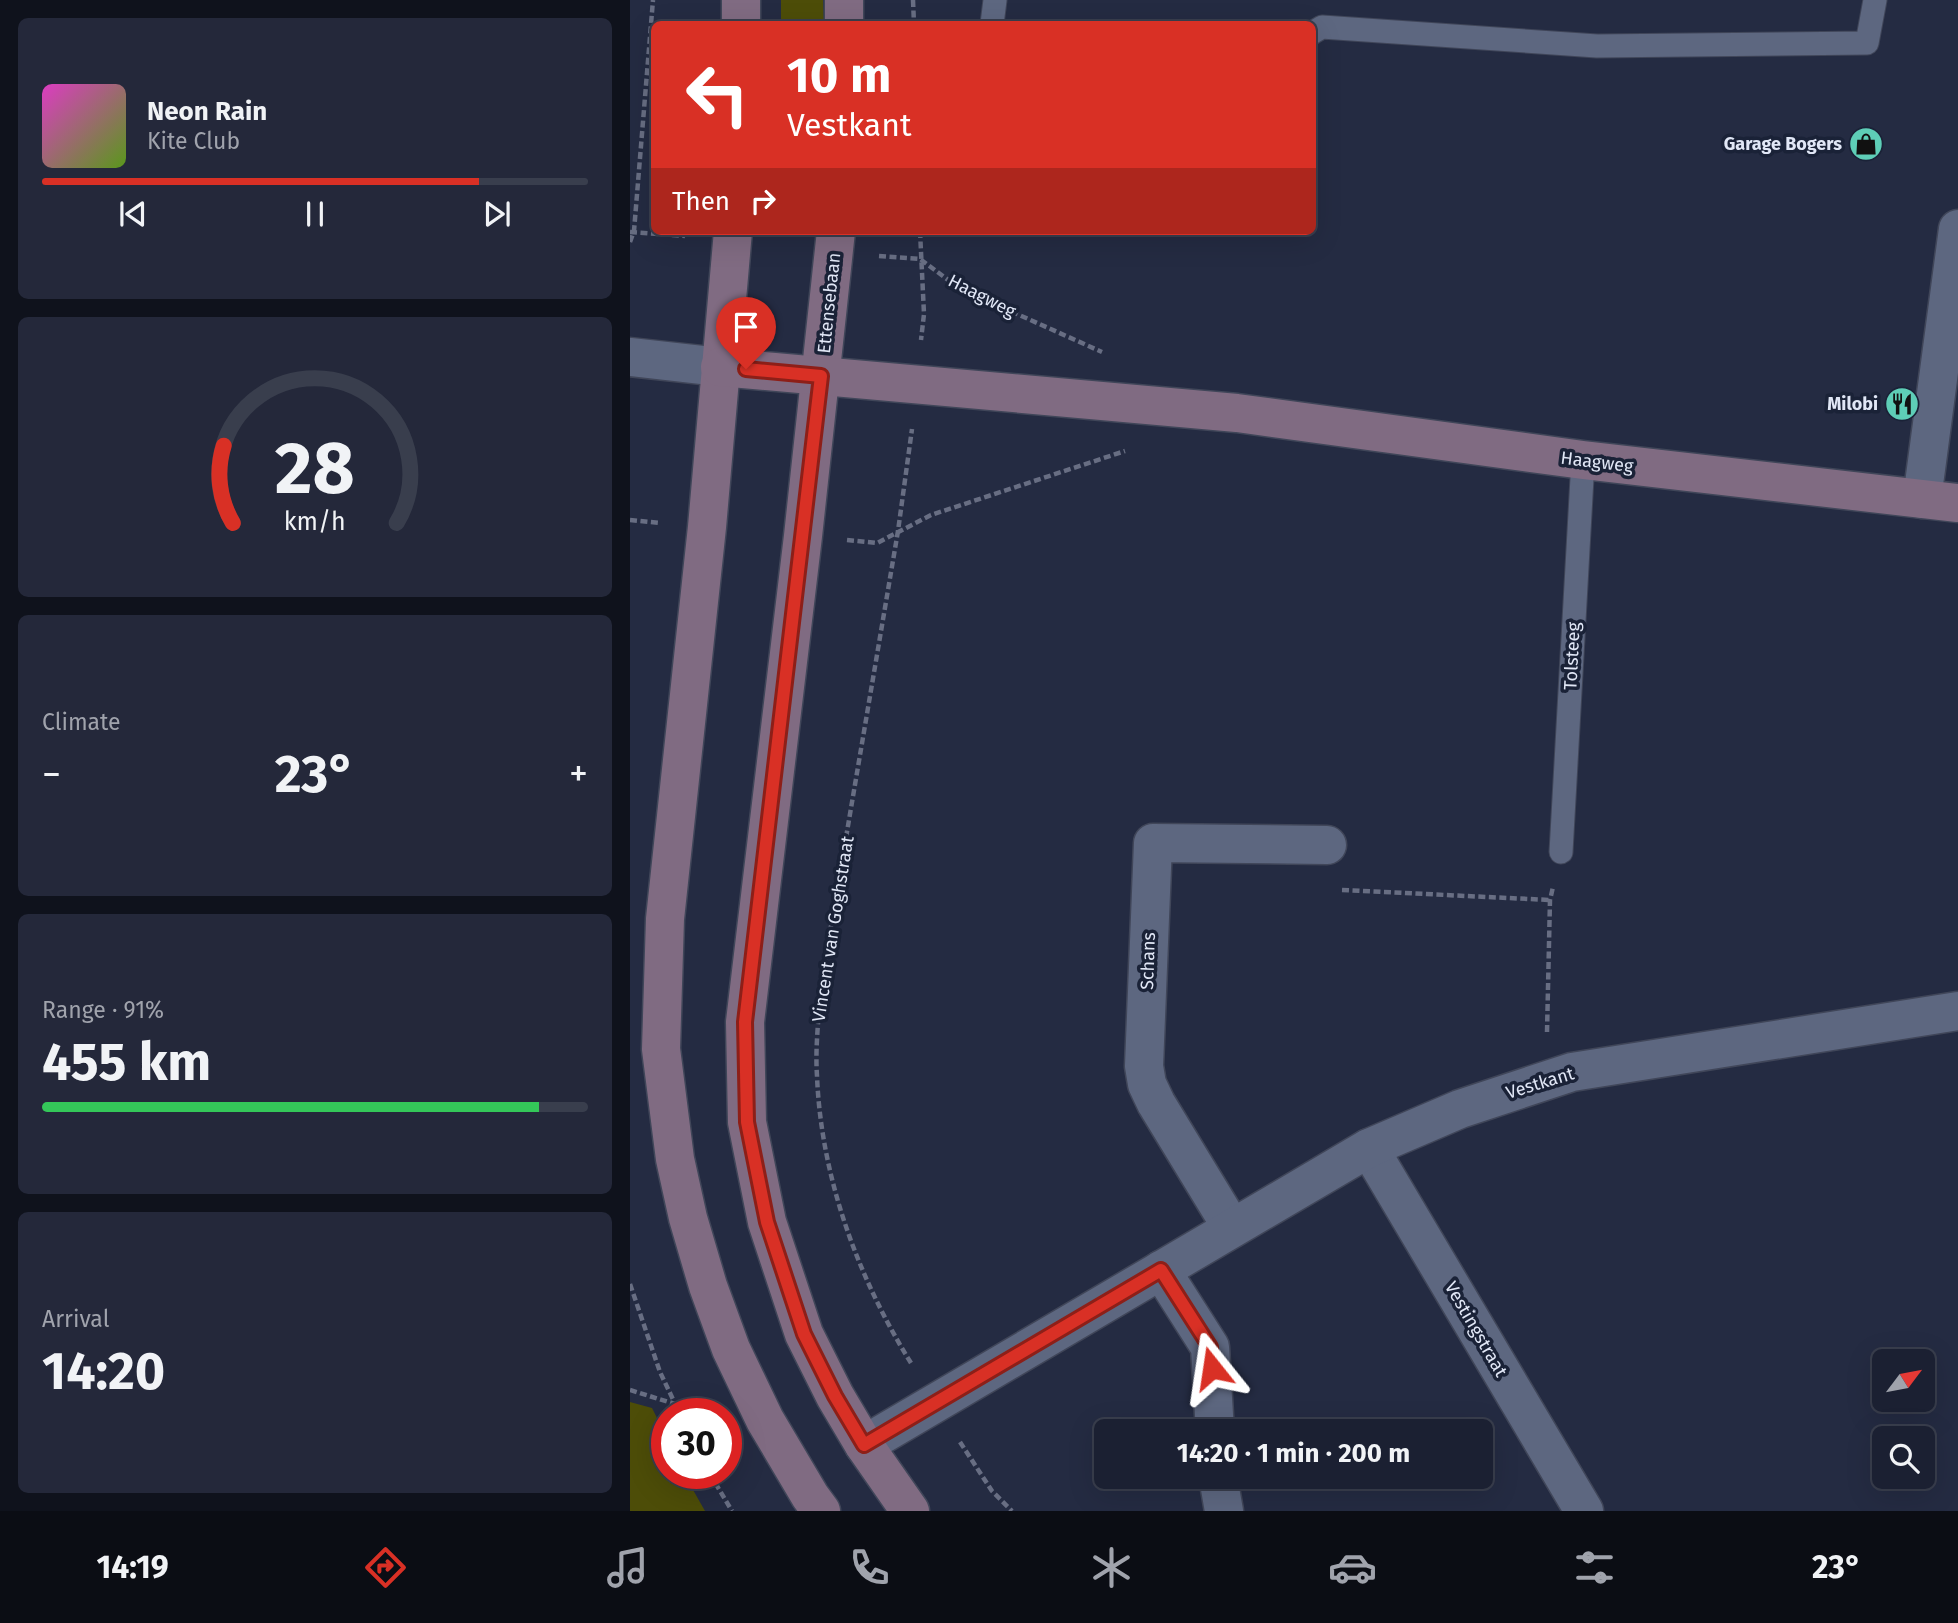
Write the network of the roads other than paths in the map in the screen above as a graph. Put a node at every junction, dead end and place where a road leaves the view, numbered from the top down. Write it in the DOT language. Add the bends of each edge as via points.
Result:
graph roads {
  1 [pos="741,0"];
  2 [pos="844,0"];
  3 [pos="995,0"];
  4 [pos="1875,0"];
  5 [pos="741,21"];
  6 [pos="844,21"];
  7 [pos="992,21"];
  8 [pos="1316,31"];
  9 [pos="1958,229"];
  10 [pos="732,236"];
  11 [pos="836,241"];
  12 [pos="630,357"];
  13 [pos="720,367"];
  14 [pos="821,376"];
  15 [pos="1583,460"];
  16 [pos="1940,501"];
  17 [pos="1327,845"];
  18 [pos="1561,852"];
  19 [pos="1958,1011"];
  20 [pos="1369,1148"];
  21 [pos="1232,1228"];
  22 [pos="1161,1270"];
  23 [pos="1214,1419"];
  24 [pos="864,1445"];
  25 [pos="1220,1489"];
  26 [pos="821,1511"];
  27 [pos="910,1511"];
  28 [pos="1224,1511"];
  29 [pos="1584,1511"];
  1 -- 5 [label="main road"];
  2 -- 6 [label="main road"];
  3 -- 7 [label="lane"];
  4 -- 8 [label="lane" via="1867,43 1597,46 1322,27"];
  9 -- 16 [label="street"];
  10 -- 13 [label="main road"];
  11 -- 14 [label="main road, Ettensebaan"];
  12 -- 13 [label="street, Haagweg"];
  13 -- 14 [label="main road, Haagweg"];
  13 -- 26 [label="main road" via="665,919 661,1049 675,1158 708,1286 765,1420"];
  14 -- 15 [label="main road, Haagweg" via="1237,413"];
  14 -- 24 [label="main road" via="745,1022 747,1122 767,1222 804,1334"];
  15 -- 16 [label="main road, Haagweg"];
  15 -- 18 [label="lane, Tolsteeg"];
  17 -- 21 [label="street, Schans" via="1153,844 1147,1084"];
  19 -- 20 [label="street, Vestkant" via="1572,1072 1460,1109"];
  20 -- 21 [label="street, Vestkant"];
  20 -- 29 [label="street, Vestingstraat"];
  21 -- 22 [label="street, Vestkant"];
  22 -- 23 [label="street" via="1210,1347"];
  22 -- 24 [label="street, Vestkant"];
  24 -- 27 [label="main road"];
  25 -- 28 [label="street"];
}
